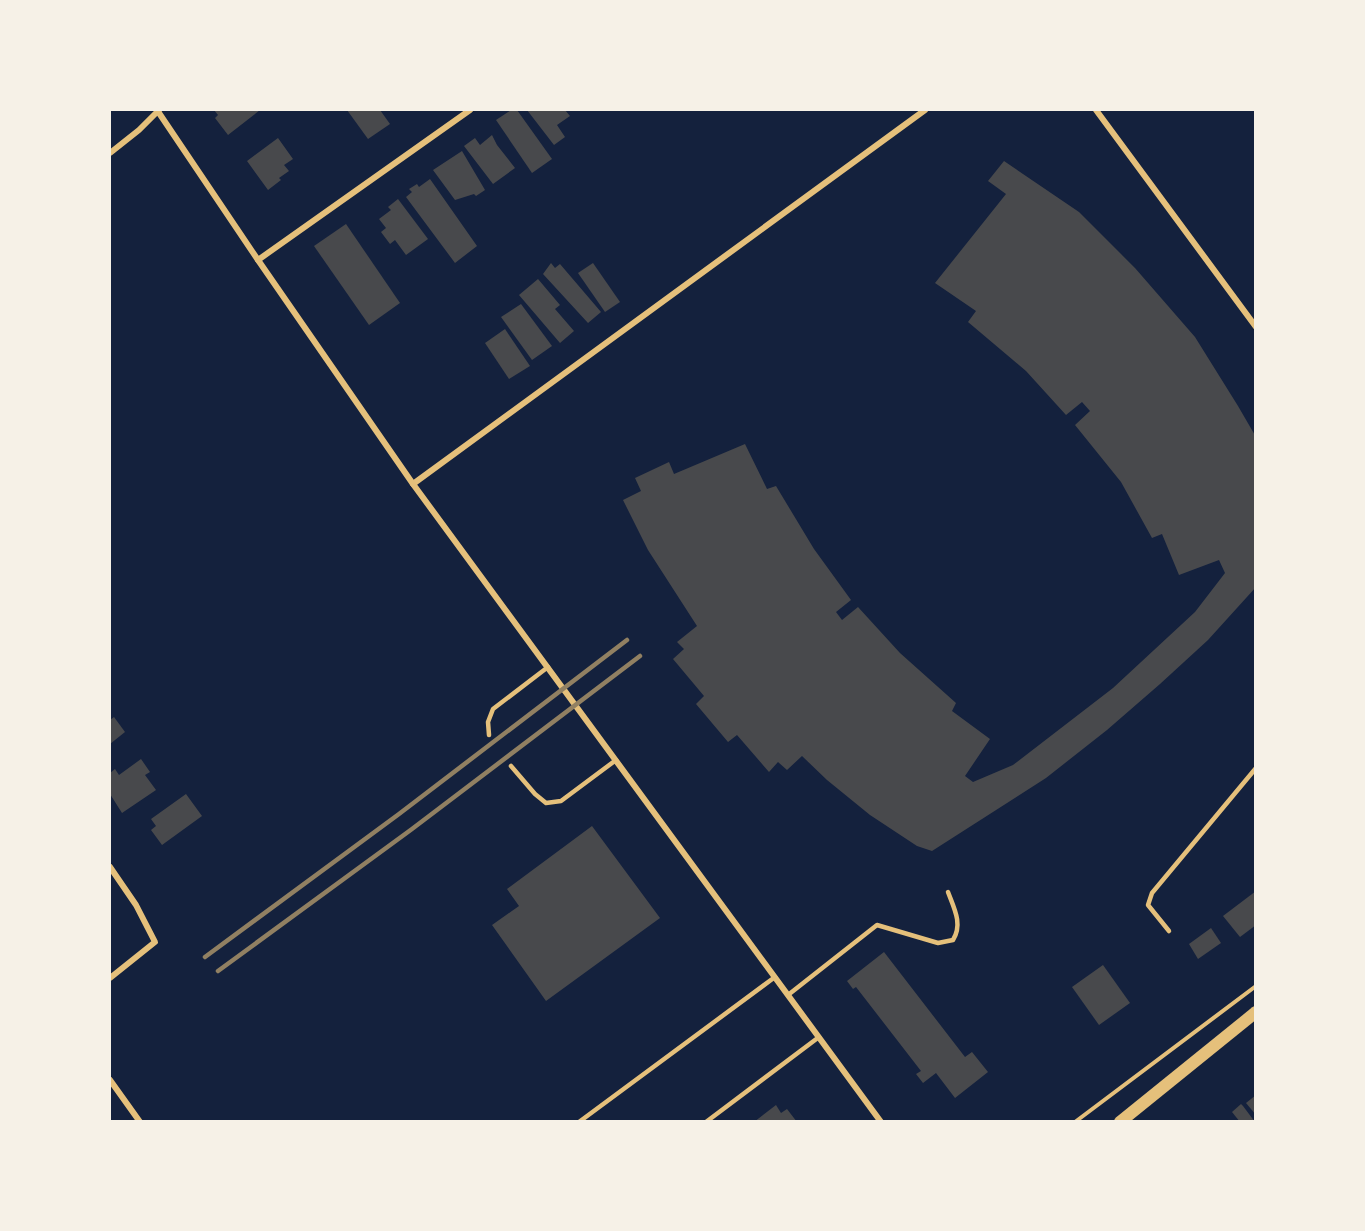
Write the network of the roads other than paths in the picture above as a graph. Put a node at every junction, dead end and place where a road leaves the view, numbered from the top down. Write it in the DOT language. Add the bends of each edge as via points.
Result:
graph roads {
  1 [pos="158,110"];
  2 [pos="470,110"];
  3 [pos="925,110"];
  4 [pos="1096,110"];
  5 [pos="110,153"];
  6 [pos="258,261"];
  7 [pos="1256,327"];
  8 [pos="413,484"];
  9 [pos="548,667"];
  10 [pos="489,735"];
  11 [pos="616,760"];
  12 [pos="511,766"];
  13 [pos="1256,768"];
  14 [pos="110,867"];
  15 [pos="948,892"];
  16 [pos="1169,931"];
  17 [pos="775,977"];
  18 [pos="110,978"];
  19 [pos="788,995"];
  20 [pos="1256,1012"];
  21 [pos="819,1037"];
  22 [pos="110,1080"];
  23 [pos="140,1122"];
  24 [pos="579,1122"];
  25 [pos="706,1122"];
  26 [pos="881,1122"];
  27 [pos="1120,1122"];
  1 -- 5 [label="street"];
  1 -- 6 [label="street"];
  2 -- 6 [label="street"];
  3 -- 8 [label="street"];
  4 -- 7 [label="street"];
  6 -- 8 [label="street"];
  8 -- 9 [label="street"];
  9 -- 10 [label="lane" via="493,710 488,722"];
  9 -- 11 [label="street"];
  11 -- 12 [label="lane" via="561,801 546,803"];
  11 -- 17 [label="street"];
  13 -- 16 [label="lane" via="1152,892 1148,905"];
  14 -- 18 [label="street" via="155,942"];
  15 -- 19 [label="lane" via="957,917 958,932 953,940 938,943 877,926"];
  17 -- 19 [label="street"];
  17 -- 24 [label="lane"];
  19 -- 21 [label="street"];
  20 -- 27 [label="main road"];
  21 -- 25 [label="lane"];
  21 -- 26 [label="street"];
  22 -- 23 [label="street"];
}
